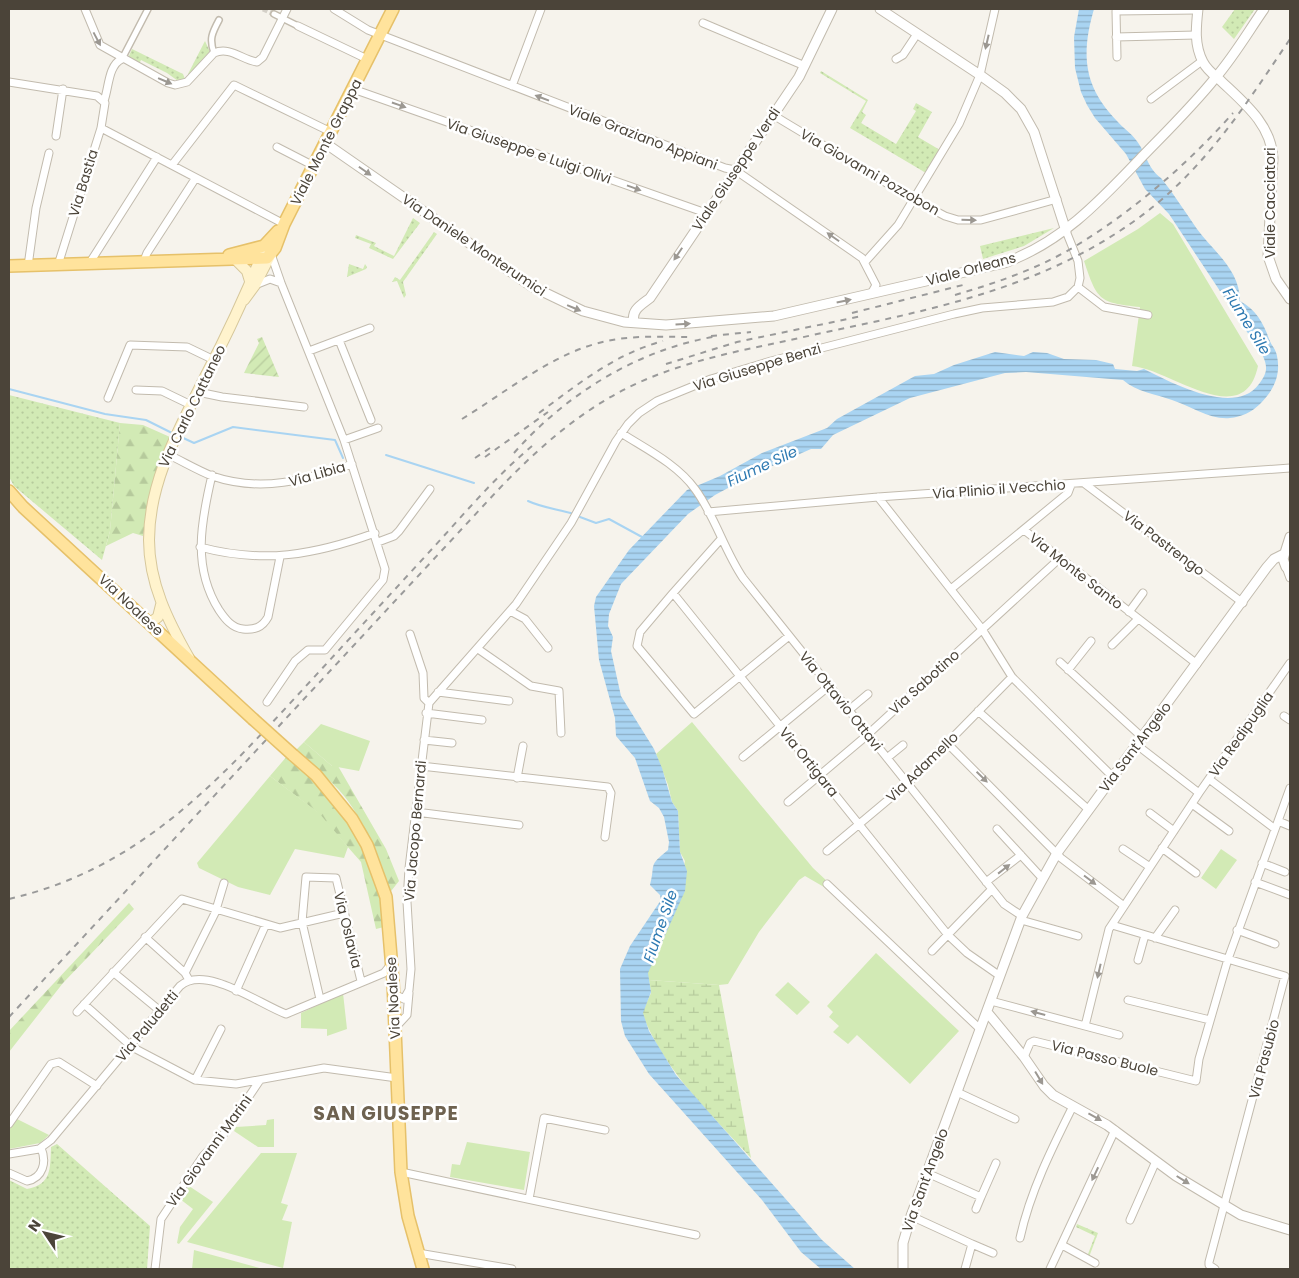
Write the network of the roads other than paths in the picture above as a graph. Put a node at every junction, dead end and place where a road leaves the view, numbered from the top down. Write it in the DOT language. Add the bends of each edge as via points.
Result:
graph roads {
  1 [pos="85,9"];
  2 [pos="148,9"];
  3 [pos="288,9"];
  4 [pos="334,9"];
  5 [pos="393,9"];
  6 [pos="541,9"];
  7 [pos="832,9"];
  8 [pos="880,9"];
  9 [pos="995,9"];
  10 [pos="1197,9"];
  11 [pos="1264,9"];
  12 [pos="274,14"];
  13 [pos="283,18"];
  14 [pos="219,20"];
  15 [pos="703,23"];
  16 [pos="298,26"];
  17 [pos="380,34"];
  18 [pos="917,34"];
  19 [pos="1196,35"];
  20 [pos="1116,36"];
  21 [pos="214,53"];
  22 [pos="1116,57"];
  23 [pos="122,59"];
  24 [pos="367,59"];
  25 [pos="896,59"];
  26 [pos="1202,61"];
  27 [pos="805,66"];
  28 [pos="980,75"];
  29 [pos="1216,77"];
  30 [pos="9,82"];
  31 [pos="512,86"];
  32 [pos="63,89"];
  33 [pos="353,89"];
  34 [pos="1151,99"];
  35 [pos="104,101"];
  36 [pos="773,115"];
  37 [pos="101,128"];
  38 [pos="331,132"];
  39 [pos="56,136"];
  40 [pos="325,143"];
  41 [pos="277,147"];
  42 [pos="49,153"];
  43 [pos="157,157"];
  44 [pos="172,165"];
  45 [pos="314,166"];
  46 [pos="735,170"];
  47 [pos="195,179"];
  48 [pos="913,199"];
  49 [pos="1056,199"];
  50 [pos="706,213"];
  51 [pos="284,224"];
  52 [pos="1066,231"];
  53 [pos="265,256"];
  54 [pos="198,261"];
  55 [pos="236,261"];
  56 [pos="865,262"];
  57 [pos="144,263"];
  58 [pos="88,264"];
  59 [pos="58,265"];
  60 [pos="9,266"];
  61 [pos="28,266"];
  62 [pos="280,282"];
  63 [pos="253,283"];
  64 [pos="876,285"];
  65 [pos="1078,287"];
  66 [pos="892,289"];
  67 [pos="869,295"];
  68 [pos="1290,299"];
  69 [pos="1148,315"];
  70 [pos="634,322"];
  71 [pos="370,328"];
  72 [pos="340,340"];
  73 [pos="309,351"];
  74 [pos="214,360"];
  75 [pos="136,390"];
  76 [pos="198,392"];
  77 [pos="108,398"];
  78 [pos="191,405"];
  79 [pos="304,407"];
  80 [pos="371,420"];
  81 [pos="378,428"];
  82 [pos="620,433"];
  83 [pos="344,440"];
  84 [pos="169,449"];
  85 [pos="352,464"];
  86 [pos="1290,468"];
  87 [pos="212,476"];
  88 [pos="1085,484"];
  89 [pos="1071,485"];
  90 [pos="430,489"];
  91 [pos="9,491"];
  92 [pos="878,497"];
  93 [pos="706,509"];
  94 [pos="1024,530"];
  95 [pos="375,533"];
  96 [pos="1290,537"];
  97 [pos="721,540"];
  98 [pos="378,542"];
  99 [pos="200,547"];
  100 [pos="1287,550"];
  101 [pos="280,557"];
  102 [pos="1059,559"];
  103 [pos="1287,567"];
  104 [pos="1290,578"];
  105 [pos="1259,580"];
  106 [pos="951,589"];
  107 [pos="673,593"];
  108 [pos="1143,593"];
  109 [pos="1243,602"];
  110 [pos="161,605"];
  111 [pos="510,611"];
  112 [pos="1129,612"];
  113 [pos="1138,619"];
  114 [pos="150,623"];
  115 [pos="982,629"];
  116 [pos="410,634"];
  117 [pos="789,636"];
  118 [pos="1091,641"];
  119 [pos="1112,645"];
  120 [pos="548,648"];
  121 [pos="478,649"];
  122 [pos="190,659"];
  123 [pos="1060,662"];
  124 [pos="1290,663"];
  125 [pos="1197,664"];
  126 [pos="1068,670"];
  127 [pos="740,676"];
  128 [pos="1012,677"];
  129 [pos="829,686"];
  130 [pos="438,692"];
  131 [pos="868,694"];
  132 [pos="508,701"];
  133 [pos="267,702"];
  134 [pos="429,703"];
  135 [pos="849,710"];
  136 [pos="978,711"];
  137 [pos="426,713"];
  138 [pos="1284,716"];
  139 [pos="482,720"];
  140 [pos="1290,720"];
  141 [pos="781,727"];
  142 [pos="560,733"];
  143 [pos="868,734"];
  144 [pos="424,740"];
  145 [pos="1140,741"];
  146 [pos="452,743"];
  147 [pos="947,743"];
  148 [pos="903,745"];
  149 [pos="523,746"];
  150 [pos="743,757"];
  151 [pos="887,758"];
  152 [pos="421,766"];
  153 [pos="820,776"];
  154 [pos="1113,777"];
  155 [pos="517,778"];
  156 [pos="1209,779"];
  157 [pos="908,784"];
  158 [pos="1290,788"];
  159 [pos="1199,793"];
  160 [pos="788,802"];
  161 [pos="1192,804"];
  162 [pos="1089,810"];
  163 [pos="416,812"];
  164 [pos="1150,814"];
  165 [pos="519,825"];
  166 [pos="859,825"];
  167 [pos="1276,825"];
  168 [pos="1290,826"];
  169 [pos="997,828"];
  170 [pos="1229,831"];
  171 [pos="1174,832"];
  172 [pos="605,837"];
  173 [pos="1162,848"];
  174 [pos="1123,849"];
  175 [pos="827,851"];
  176 [pos="1057,853"];
  177 [pos="1021,855"];
  178 [pos="1262,863"];
  179 [pos="1150,867"];
  180 [pos="1284,872"];
  181 [pos="1196,873"];
  182 [pos="1042,878"];
  183 [pos="986,882"];
  184 [pos="1255,882"];
  185 [pos="224,884"];
  186 [pos="827,884"];
  187 [pos="992,889"];
  188 [pos="1290,895"];
  189 [pos="1124,906"];
  190 [pos="217,910"];
  191 [pos="1175,910"];
  192 [pos="344,913"];
  193 [pos="1022,918"];
  194 [pos="302,922"];
  195 [pos="266,924"];
  196 [pos="1112,924"];
  197 [pos="1237,930"];
  198 [pos="948,935"];
  199 [pos="1145,935"];
  200 [pos="1078,936"];
  201 [pos="145,938"];
  202 [pos="1155,938"];
  203 [pos="1275,944"];
  204 [pos="932,951"];
  205 [pos="1228,959"];
  206 [pos="1138,960"];
  207 [pos="392,961"];
  208 [pos="113,972"];
  209 [pos="187,976"];
  210 [pos="1000,976"];
  211 [pos="361,982"];
  212 [pos="409,990"];
  213 [pos="236,991"];
  214 [pos="394,994"];
  215 [pos="320,999"];
  216 [pos="1128,1000"];
  217 [pos="991,1001"];
  218 [pos="84,1004"];
  219 [pos="159,1010"];
  220 [pos="77,1012"];
  221 [pos="987,1012"];
  222 [pos="1210,1020"];
  223 [pos="1085,1026"];
  224 [pos="395,1028"];
  225 [pos="221,1029"];
  226 [pos="980,1029"];
  227 [pos="1120,1035"];
  228 [pos="129,1045"];
  229 [pos="1024,1057"];
  230 [pos="397,1078"];
  231 [pos="194,1080"];
  232 [pos="260,1080"];
  233 [pos="97,1086"];
  234 [pos="957,1092"];
  235 [pos="1073,1106"];
  236 [pos="1015,1119"];
  237 [pos="9,1124"];
  238 [pos="605,1130"];
  239 [pos="1115,1130"];
  240 [pos="41,1148"];
  241 [pos="9,1154"];
  242 [pos="1156,1161"];
  243 [pos="996,1163"];
  244 [pos="402,1172"];
  245 [pos="9,1173"];
  246 [pos="927,1173"];
  247 [pos="982,1197"];
  248 [pos="529,1200"];
  249 [pos="1224,1205"];
  250 [pos="976,1208"];
  251 [pos="911,1216"];
  252 [pos="1130,1220"];
  253 [pos="1290,1230"];
  254 [pos="696,1235"];
  255 [pos="1020,1238"];
  256 [pos="972,1244"];
  257 [pos="1062,1245"];
  258 [pos="418,1253"];
  259 [pos="993,1253"];
  260 [pos="1095,1263"];
  261 [pos="155,1269"];
  262 [pos="423,1269"];
  263 [pos="512,1269"];
  264 [pos="903,1269"];
  265 [pos="965,1269"];
  266 [pos="1050,1269"];
  267 [pos="1215,1269"];
  1 -- 23 [label="street, one-way" via="98,43"];
  2 -- 23 [label="street"];
  3 -- 13 [label="street"];
  4 -- 17 [label="street, Viale Graziano Appiani"];
  5 -- 17 [label="main road, Viale Monte Grappa"];
  6 -- 31 [label="street"];
  7 -- 27 [label="street, Viale Giuseppe Verdi"];
  8 -- 18 [label="street"];
  9 -- 28 [label="street, one-way"];
  10 -- 19 [label="street, Viale Cacciatori"];
  10 -- 20 [label="street" via="1116,11"];
  11 -- 29 [label="street, Viale Orleans"];
  12 -- 13 [label="street"];
  13 -- 16 [label="street"];
  13 -- 21 [label="street" via="264,57 257,62 228,51"];
  14 -- 21 [label="street" via="211,35"];
  15 -- 27 [label="street"];
  16 -- 24 [label="street"];
  17 -- 24 [label="main road, Viale Monte Grappa"];
  17 -- 31 [label="street, Viale Graziano Appiani"];
  18 -- 25 [label="street" via="903,55"];
  18 -- 28 [label="street"];
  19 -- 20 [label="street"];
  19 -- 26 [label="street, Viale Cacciatori"];
  20 -- 22 [label="street"];
  23 -- 21 [label="street, one-way" via="175,85 187,82"];
  23 -- 35 [label="street, Via Bastia" via="112,68"];
  24 -- 33 [label="main road, Viale Monte Grappa"];
  26 -- 29 [label="street, Viale Cacciatori"];
  26 -- 34 [label="street"];
  27 -- 36 [label="street, Viale Giuseppe Verdi"];
  28 -- 48 [label="street" via="960,124"];
  28 -- 49 [label="street" via="1011,98 1029,122"];
  29 -- 52 [label="street, Viale Orleans" via="1120,180"];
  29 -- 68 [label="street, Viale Cacciatori" via="1254,114 1271,142 1268,256 1276,279"];
  30 -- 32 [label="street"];
  46 -- 31 [label="street, Viale Graziano Appiani, one-way"];
  32 -- 35 [label="street" via="97,96"];
  32 -- 39 [label="street"];
  33 -- 38 [label="main road, Viale Monte Grappa"];
  33 -- 50 [label="street, Via Giuseppe e Luigi Olivi, one-way"];
  35 -- 37 [label="street, Via Bastia" via="106,106"];
  36 -- 46 [label="street, Viale Giuseppe Verdi"];
  36 -- 48 [label="street, Via Giovanni Pozzobon"];
  37 -- 43 [label="street"];
  37 -- 59 [label="street, Via Bastia"];
  38 -- 40 [label="main road, Viale Monte Grappa"];
  38 -- 44 [label="street" via="234,84"];
  40 -- 45 [label="main road, Viale Monte Grappa"];
  40 -- 70 [label="street, Via Daniele Monterumici, one-way" via="555,300 591,314"];
  41 -- 45 [label="street"];
  42 -- 61 [label="street" via="36,208"];
  43 -- 44 [label="street"];
  43 -- 58 [label="street"];
  44 -- 47 [label="street"];
  45 -- 51 [label="main road, Viale Monte Grappa"];
  46 -- 50 [label="street, Viale Giuseppe Verdi"];
  56 -- 46 [label="street, Viale Graziano Appiani, one-way"];
  47 -- 51 [label="street"];
  47 -- 57 [label="street"];
  48 -- 49 [label="street, Via Giovanni Pozzobon, one-way" via="945,216 968,221"];
  48 -- 56 [label="street" via="898,225"];
  49 -- 52 [label="street"];
  50 -- 70 [label="street, Viale Giuseppe Verdi, one-way" via="650,298 636,308"];
  51 -- 53 [label="main road, Viale Monte Grappa"];
  52 -- 65 [label="street" via="1079,265"];
  52 -- 66 [label="street, Viale Orleans" via="1004,263"];
  53 -- 54 [label="main road" via="252,251"];
  53 -- 55 [label="main road"];
  53 -- 62 [label="street"];
  53 -- 62 [label="street"];
  53 -- 63 [label="main road, Via Carlo Cattaneo"];
  54 -- 55 [label="main road"];
  54 -- 57 [label="main road"];
  55 -- 63 [label="main road" via="247,271"];
  56 -- 64 [label="street, Viale Graziano Appiani"];
  57 -- 58 [label="main road"];
  58 -- 59 [label="main road"];
  59 -- 61 [label="main road"];
  60 -- 61 [label="main road"];
  62 -- 63 [label="street" via="270,279"];
  62 -- 73 [label="street"];
  63 -- 74 [label="main road, Via Carlo Cattaneo"];
  64 -- 66 [label="street"];
  64 -- 67 [label="street"];
  65 -- 69 [label="street" via="1104,307"];
  65 -- 82 [label="street, Via Giuseppe Benzi" via="1062,300 954,314 722,375 652,404"];
  66 -- 67 [label="street, Viale Orleans"];
  70 -- 67 [label="street, Viale Orleans, one-way" via="666,325 774,316"];
  71 -- 72 [label="street"];
  72 -- 73 [label="street"];
  72 -- 80 [label="street"];
  73 -- 83 [label="street"];
  74 -- 76 [label="main road, Via Carlo Cattaneo"];
  74 -- 77 [label="street" via="187,347 130,345"];
  75 -- 78 [label="street" via="162,391"];
  76 -- 78 [label="main road, Via Carlo Cattaneo"];
  76 -- 79 [label="street"];
  78 -- 84 [label="main road, Via Carlo Cattaneo"];
  81 -- 83 [label="street"];
  82 -- 93 [label="street, Via Ottavio Ottavi" via="690,482"];
  82 -- 111 [label="street, Via Giuseppe Benzi" via="571,523"];
  83 -- 85 [label="street"];
  84 -- 87 [label="street, Via Libia"];
  84 -- 110 [label="main road, Via Carlo Cattaneo" via="153,495 149,540"];
  85 -- 87 [label="street, Via Libia" via="280,484 250,483"];
  85 -- 95 [label="street"];
  86 -- 88 [label="street, Via Plinio il Vecchio"];
  87 -- 99 [label="street" via="202,516"];
  88 -- 89 [label="street, Via Plinio il Vecchio"];
  88 -- 109 [label="street, Via Pastrengo"];
  89 -- 92 [label="street, Via Plinio il Vecchio"];
  89 -- 94 [label="street" via="1068,493"];
  90 -- 98 [label="street" via="399,531"];
  91 -- 114 [label="main road, Via Noalese"];
  92 -- 93 [label="street, Via Plinio il Vecchio"];
  92 -- 106 [label="street"];
  93 -- 97 [label="street, Via Ottavio Ottavi"];
  94 -- 102 [label="street, Via Monte Santo"];
  94 -- 106 [label="street"];
  95 -- 98 [label="street"];
  95 -- 101 [label="street" via="332,547"];
  96 -- 100 [label="street, Via Sant'Angelo"];
  97 -- 107 [label="street"];
  97 -- 117 [label="street, Via Ottavio Ottavi" via="738,571"];
  98 -- 133 [label="street" via="385,570 383,580 325,650 308,650 295,661"];
  99 -- 101 [label="street" via="242,556"];
  99 -- 101 [label="street" via="206,585 216,605 232,625 247,630 259,628 268,617"];
  100 -- 103 [label="street, Via Sant'Angelo"];
  100 -- 105 [label="street, Via Sant'Angelo" via="1271,562"];
  102 -- 112 [label="street, Via Monte Santo"];
  102 -- 115 [label="street, Via Sabotino"];
  103 -- 104 [label="street"];
  103 -- 105 [label="street, Via Sant'Angelo" via="1273,567"];
  105 -- 109 [label="street, Via Sant'Angelo"];
  106 -- 115 [label="street"];
  107 -- 127 [label="street, Via Ortigara"];
  107 -- 127 [label="street" via="638,635 639,649 694,714"];
  108 -- 112 [label="street, Via Monte Santo"];
  109 -- 125 [label="street, Via Sant'Angelo"];
  110 -- 114 [label="main road" via="158,617"];
  110 -- 122 [label="main road, Via Carlo Cattaneo"];
  111 -- 120 [label="street" via="525,619"];
  111 -- 121 [label="street, Via Giuseppe Benzi"];
  112 -- 113 [label="street, Via Monte Santo"];
  113 -- 119 [label="street, Via Monte Santo"];
  113 -- 125 [label="street, Via Monte Santo"];
  114 -- 122 [label="main road, Via Noalese"];
  115 -- 128 [label="street"];
  115 -- 143 [label="street, Via Sabotino"];
  116 -- 134 [label="street" via="423,673 424,698"];
  117 -- 127 [label="street"];
  117 -- 129 [label="street, Via Ottavio Ottavi"];
  118 -- 126 [label="street"];
  121 -- 130 [label="street, Via Giuseppe Benzi"];
  121 -- 142 [label="street" via="531,686 559,691"];
  122 -- 207 [label="main road, Via Noalese, bridge" via="336,797 367,845 386,897"];
  123 -- 126 [label="street"];
  124 -- 156 [label="street, Via Redipuglia"];
  125 -- 145 [label="street, Via Sant'Angelo"];
  126 -- 145 [label="street"];
  127 -- 141 [label="street, Via Ortigara"];
  128 -- 136 [label="street, Via Adamello"];
  128 -- 154 [label="street"];
  129 -- 135 [label="street, Via Ottavio Ottavi"];
  129 -- 141 [label="street"];
  130 -- 132 [label="street"];
  130 -- 134 [label="street, Via Giuseppe Benzi"];
  131 -- 135 [label="street"];
  134 -- 137 [label="street, Via Jacopo Bernardi"];
  135 -- 143 [label="street, Via Ottavio Ottavi"];
  136 -- 147 [label="street, Via Adamello"];
  136 -- 162 [label="street"];
  137 -- 139 [label="street"];
  137 -- 144 [label="street, Via Jacopo Bernardi"];
  138 -- 140 [label="street"];
  141 -- 150 [label="street"];
  141 -- 153 [label="street, Via Ortigara"];
  143 -- 151 [label="street, Via Ottavio Ottavi"];
  143 -- 153 [label="street, Via Sabotino"];
  144 -- 146 [label="street"];
  144 -- 152 [label="street, Via Jacopo Bernardi"];
  145 -- 154 [label="street, Via Sant'Angelo"];
  145 -- 159 [label="street"];
  147 -- 157 [label="street, Via Adamello"];
  147 -- 176 [label="street, one-way"];
  148 -- 151 [label="street"];
  149 -- 155 [label="street"];
  151 -- 157 [label="street, Via Ottavio Ottavi"];
  152 -- 155 [label="street"];
  152 -- 163 [label="street, Via Jacopo Bernardi"];
  153 -- 160 [label="street, Via Sabotino"];
  153 -- 166 [label="street, Via Ortigara"];
  154 -- 162 [label="street, Via Sant'Angelo"];
  155 -- 172 [label="street" via="608,788 611,793"];
  156 -- 159 [label="street, Via Redipuglia"];
  156 -- 167 [label="street"];
  157 -- 166 [label="street, Via Adamello"];
  157 -- 183 [label="street, Via Ottavio Ottavi"];
  158 -- 167 [label="street"];
  159 -- 161 [label="street, Via Redipuglia"];
  161 -- 170 [label="street"];
  161 -- 171 [label="street, Via Redipuglia"];
  162 -- 176 [label="street, Via Sant'Angelo"];
  163 -- 165 [label="street"];
  163 -- 212 [label="street, Via Jacopo Bernardi" via="407,894"];
  164 -- 171 [label="street"];
  166 -- 175 [label="street, Via Adamello"];
  166 -- 198 [label="street, Via Ortigara"];
  167 -- 168 [label="street"];
  167 -- 178 [label="street"];
  169 -- 177 [label="street"];
  171 -- 173 [label="street, Via Redipuglia"];
  173 -- 179 [label="street, Via Redipuglia"];
  173 -- 181 [label="street"];
  174 -- 179 [label="street"];
  176 -- 182 [label="street, Via Sant'Angelo"];
  176 -- 189 [label="street, one-way"];
  177 -- 182 [label="street"];
  183 -- 177 [label="street, one-way"];
  178 -- 180 [label="street"];
  178 -- 184 [label="street"];
  179 -- 189 [label="street, Via Redipuglia"];
  182 -- 193 [label="street, Via Sant'Angelo"];
  183 -- 187 [label="street, Via Ottavio Ottavi"];
  184 -- 188 [label="street"];
  184 -- 197 [label="street"];
  185 -- 190 [label="street"];
  186 -- 226 [label="street"];
  187 -- 193 [label="street, Via Ottavio Ottavi" via="1007,907"];
  187 -- 198 [label="street"];
  189 -- 196 [label="street, Via Redipuglia"];
  190 -- 195 [label="street"];
  190 -- 201 [label="street" via="182,899"];
  190 -- 209 [label="street"];
  191 -- 202 [label="street"];
  192 -- 194 [label="street"];
  192 -- 194 [label="street, Via Oslavia" via="336,878 306,877"];
  192 -- 211 [label="street, Via Oslavia"];
  193 -- 200 [label="street"];
  193 -- 210 [label="street, Via Sant'Angelo"];
  194 -- 195 [label="street" via="280,928"];
  194 -- 215 [label="street"];
  195 -- 213 [label="street"];
  196 -- 199 [label="street, Via Pasubio"];
  196 -- 223 [label="street, Via Redipuglia, one-way" via="1102,951"];
  197 -- 203 [label="street"];
  197 -- 205 [label="street"];
  198 -- 204 [label="street"];
  198 -- 210 [label="street, Via Ortigara"];
  199 -- 202 [label="street, Via Pasubio"];
  199 -- 206 [label="street"];
  201 -- 208 [label="street"];
  201 -- 209 [label="street"];
  202 -- 205 [label="street, Via Pasubio"];
  205 -- 222 [label="street"];
  205 -- 249 [label="street, Via Pasubio" via="1284,974 1286,978"];
  207 -- 211 [label="street, Via Paludetti" via="386,971"];
  207 -- 214 [label="main road, Via Noalese"];
  208 -- 218 [label="street"];
  208 -- 219 [label="street"];
  209 -- 213 [label="street, Via Paludetti" via="209,979"];
  209 -- 219 [label="street, Via Paludetti"];
  210 -- 217 [label="street, Via Sant'Angelo"];
  211 -- 215 [label="street, Via Paludetti"];
  212 -- 214 [label="street" via="404,999"];
  212 -- 224 [label="street, Via Jacopo Bernardi" via="407,1015"];
  213 -- 215 [label="street, Via Paludetti" via="286,1014"];
  214 -- 224 [label="main road, Via Noalese"];
  216 -- 222 [label="street"];
  217 -- 221 [label="street, Via Sant'Angelo"];
  223 -- 217 [label="street, one-way"];
  218 -- 220 [label="street"];
  218 -- 228 [label="street"];
  219 -- 228 [label="street, Via Paludetti"];
  221 -- 226 [label="street, Via Sant'Angelo"];
  221 -- 229 [label="street"];
  222 -- 229 [label="street, Via Passo Buole" via="1196,1081 1034,1041"];
  223 -- 227 [label="street"];
  224 -- 230 [label="main road, Via Noalese"];
  225 -- 231 [label="street"];
  226 -- 234 [label="street, Via Sant'Angelo"];
  228 -- 231 [label="street"];
  228 -- 233 [label="street, Via Paludetti"];
  229 -- 235 [label="street, one-way" via="1048,1090"];
  230 -- 232 [label="street" via="324,1068"];
  230 -- 244 [label="main road, Via Noalese"];
  231 -- 232 [label="street" via="232,1084"];
  232 -- 261 [label="street, Via Giovanni Marini" via="159,1222"];
  233 -- 237 [label="street" via="59,1062 51,1064"];
  233 -- 240 [label="street, Via Paludetti" via="54,1138"];
  234 -- 236 [label="street"];
  234 -- 246 [label="street, Via Sant'Angelo"];
  235 -- 239 [label="street, one-way"];
  235 -- 255 [label="street" via="1052,1147"];
  238 -- 248 [label="street" via="544,1118"];
  239 -- 242 [label="street"];
  239 -- 257 [label="street, one-way"];
  240 -- 241 [label="street, Via Paludetti"];
  240 -- 245 [label="street" via="42,1172 37,1177 26,1181"];
  242 -- 249 [label="street, one-way"];
  242 -- 252 [label="street"];
  243 -- 247 [label="street"];
  244 -- 248 [label="street"];
  244 -- 258 [label="main road, Via Noalese" via="406,1209"];
  246 -- 247 [label="street"];
  246 -- 251 [label="street, Via Sant'Angelo"];
  247 -- 250 [label="street"];
  248 -- 254 [label="street"];
  249 -- 253 [label="street" via="1248,1218"];
  249 -- 267 [label="street, Via Pasubio" via="1209,1262 1209,1266"];
  251 -- 256 [label="street"];
  251 -- 264 [label="street, Via Sant'Angelo" via="903,1244"];
  256 -- 259 [label="street"];
  256 -- 265 [label="street"];
  257 -- 260 [label="street"];
  257 -- 266 [label="street"];
  258 -- 262 [label="main road, Via Noalese"];
  258 -- 263 [label="street"];
}
